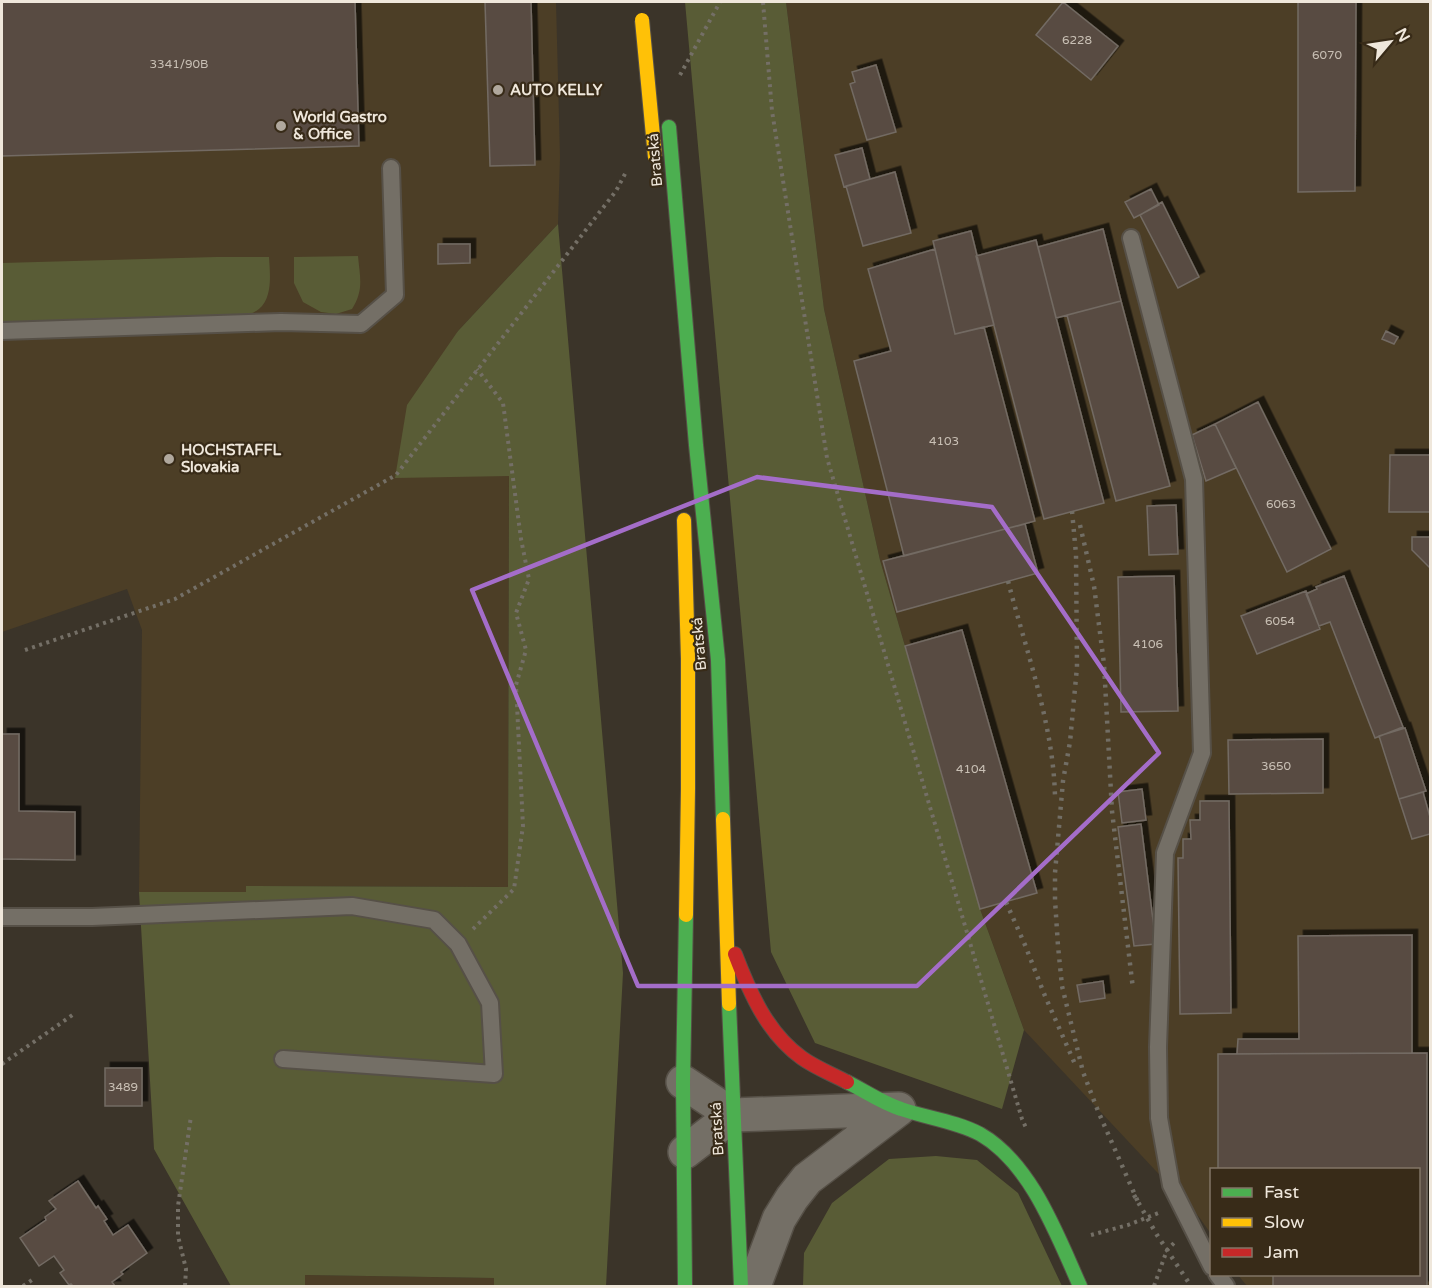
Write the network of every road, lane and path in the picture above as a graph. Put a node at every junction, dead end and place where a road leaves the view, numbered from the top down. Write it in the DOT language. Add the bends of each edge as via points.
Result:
graph roads {
  1 [pos="720,2"];
  2 [pos="763,2"];
  3 [pos="641,15"];
  4 [pos="679,76"];
  5 [pos="669,122"];
  6 [pos="656,163"];
  7 [pos="392,168"];
  8 [pos="627,170"];
  9 [pos="1131,238"];
  10 [pos="2,331"];
  11 [pos="477,369"];
  12 [pos="683,508"];
  13 [pos="25,650"];
  14 [pos="2,917"];
  15 [pos="726,930"];
  16 [pos="458,944"];
  17 [pos="74,1014"];
  18 [pos="283,1059"];
  19 [pos="2,1064"];
  20 [pos="683,1082"];
  21 [pos="899,1109"];
  22 [pos="733,1114"];
  23 [pos="190,1116"];
  24 [pos="1032,1139"];
  25 [pos="684,1152"];
  26 [pos="1181,1205"];
  27 [pos="1191,1227"];
  28 [pos="1085,1237"];
  29 [pos="1210,1263"];
  30 [pos="36,1278"];
  31 [pos="23,1287"];
  32 [pos="185,1287"];
  33 [pos="685,1287"];
  34 [pos="741,1287"];
  35 [pos="754,1287"];
  36 [pos="1080,1287"];
  37 [pos="1154,1287"];
  1 -- 4 [label="path"];
  2 -- 24 [label="path" via="772,111 827,458 1018,1108"];
  3 -- 6 [label="main road, Bratská, bridge"];
  5 -- 15 [label="main road, Bratská" via="717,660"];
  7 -- 10 [label="lane" via="395,295 361,324 280,322"];
  8 -- 11 [label="path" via="616,191"];
  9 -- 26 [label="lane" via="1194,478 1202,753 1165,853 1158,1047 1159,1118 1171,1185"];
  11 -- 13 [label="path" via="396,475 175,599"];
  11 -- 16 [label="path" via="503,403 529,579 516,613 526,650 516,685 523,826 514,889"];
  12 -- 20 [label="main road, Bratská" via="688,659"];
  14 -- 16 [label="lane" via="352,906 434,920"];
  15 -- 21 [label="main road" via="754,1001 775,1032 802,1058"];
  15 -- 22 [label="main road, Bratská"];
  16 -- 18 [label="lane" via="490,1003 494,1074"];
  17 -- 19 [label="path"];
  20 -- 22 [label="street"];
  20 -- 25 [label="main road, Bratská"];
  21 -- 22 [label="street"];
  21 -- 35 [label="street" via="807,1179 779,1219"];
  21 -- 36 [label="main road" via="971,1129 1005,1154 1044,1210"];
  22 -- 25 [label="street"];
  22 -- 34 [label="main road, Bratská"];
  23 -- 32 [label="path" via="178,1206"];
  25 -- 33 [label="main road, Bratská"];
  26 -- 27 [label="lane"];
  26 -- 28 [label="path"];
  27 -- 29 [label="lane"];
  27 -- 37 [label="path" via="1167,1250"];
  30 -- 31 [label="path"];
}
